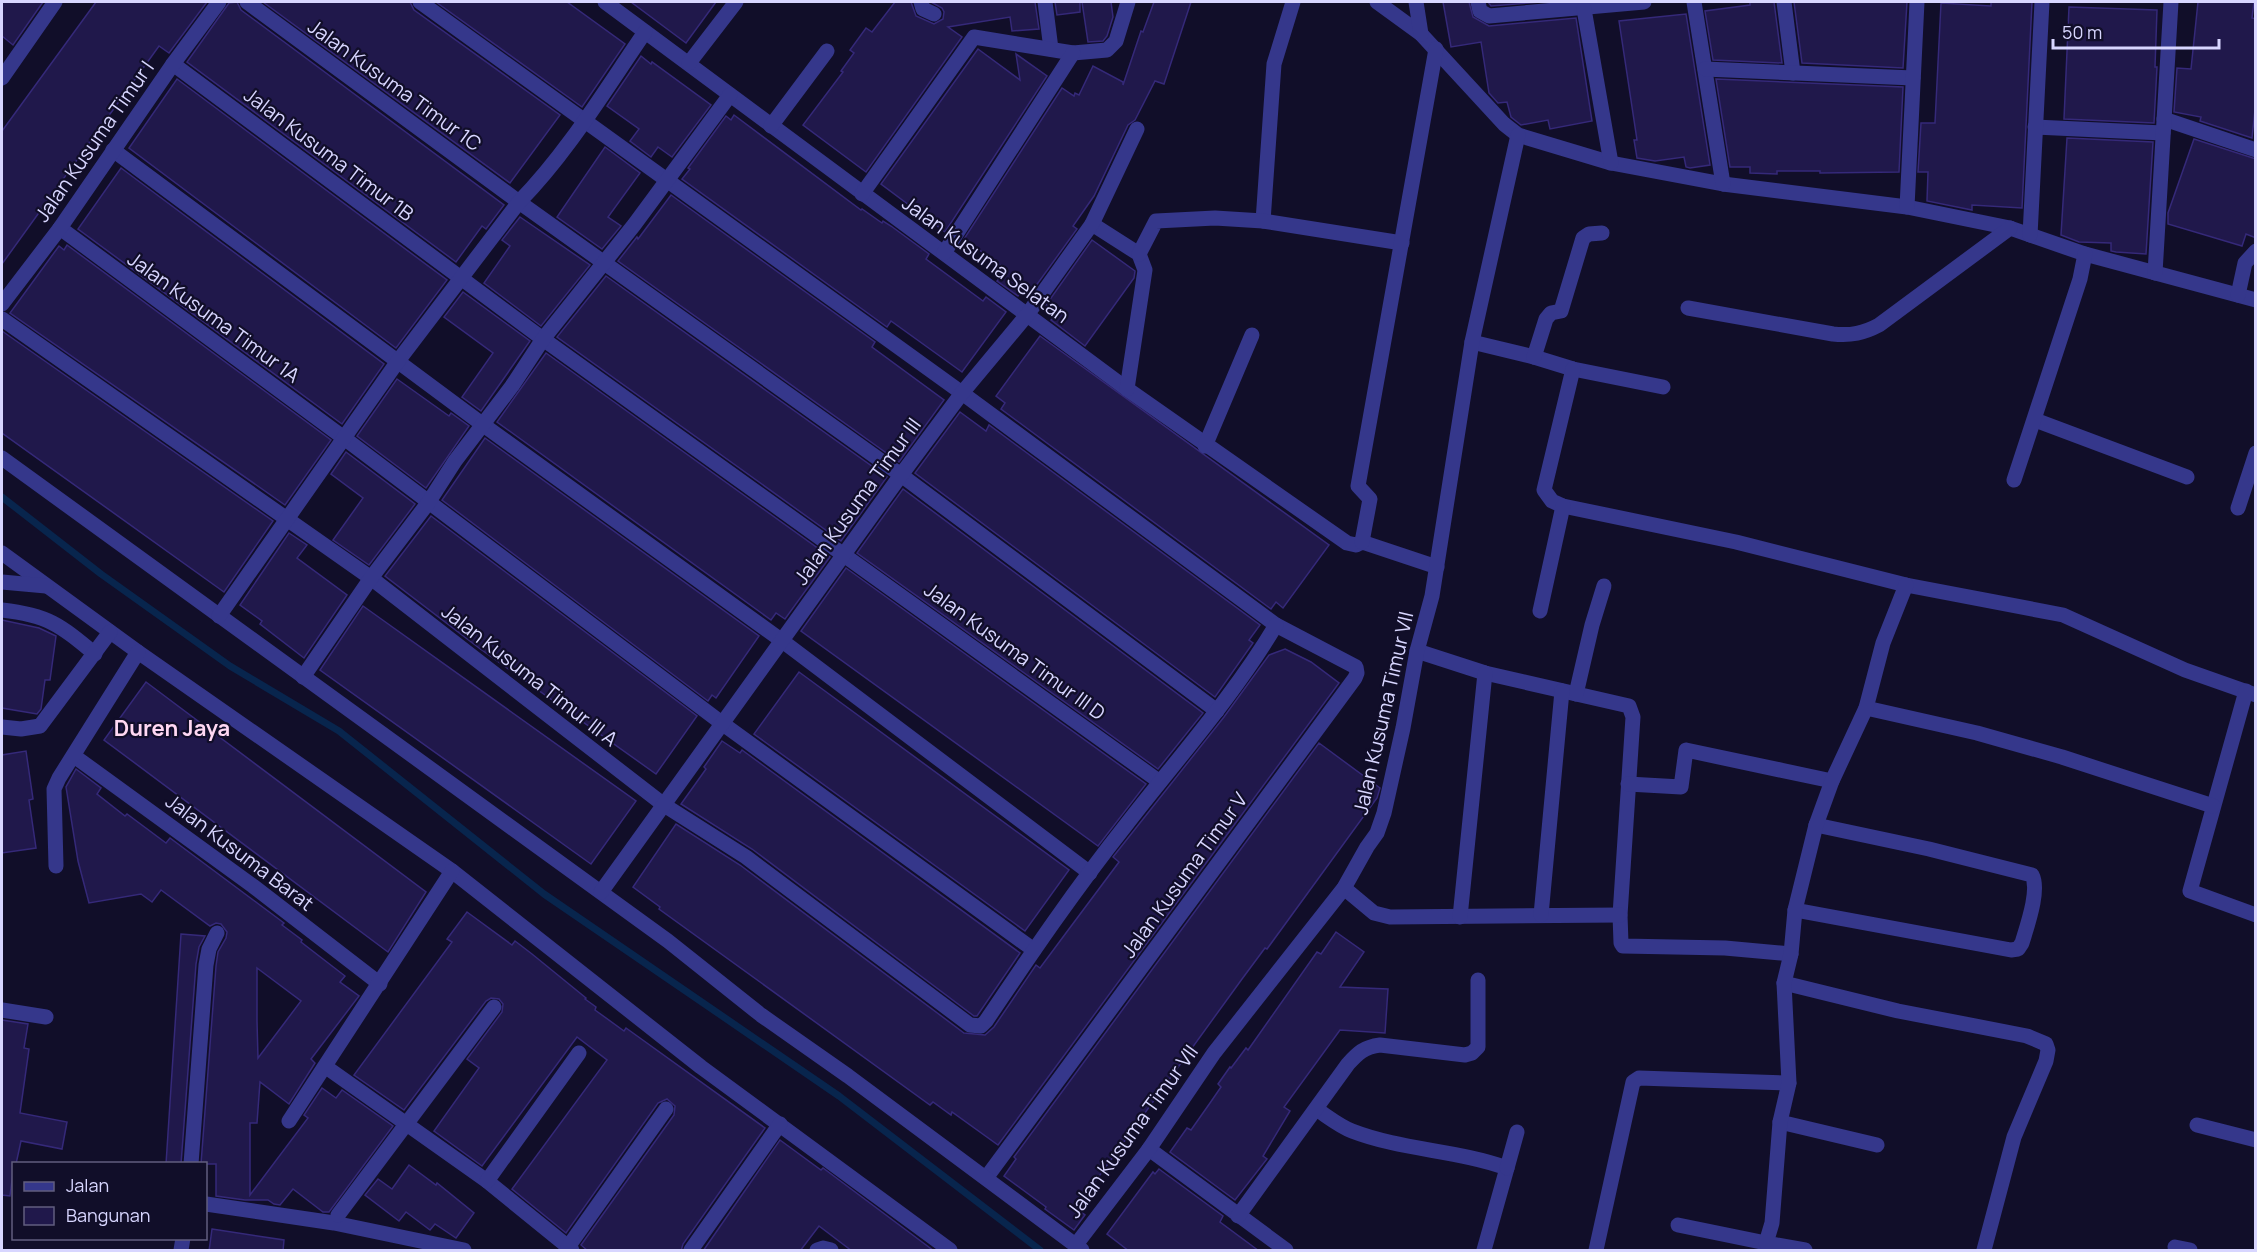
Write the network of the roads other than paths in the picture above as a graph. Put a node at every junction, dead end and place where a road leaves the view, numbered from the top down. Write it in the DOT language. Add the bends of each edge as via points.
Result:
graph roads {
  1 [pos="55,2"];
  2 [pos="219,2"];
  3 [pos="247,2"];
  4 [pos="420,2"];
  5 [pos="604,2"];
  6 [pos="736,2"];
  7 [pos="921,2"];
  8 [pos="1045,2"];
  9 [pos="1128,2"];
  10 [pos="1293,2"];
  11 [pos="1377,2"];
  12 [pos="1416,2"];
  13 [pos="1478,2"];
  14 [pos="1644,2"];
  15 [pos="1694,2"];
  16 [pos="1784,2"];
  17 [pos="1917,2"];
  18 [pos="2042,2"];
  19 [pos="2170,2"];
  20 [pos="1584,9"];
  21 [pos="934,14"];
  22 [pos="645,32"];
  23 [pos="1421,34"];
  24 [pos="1051,49"];
  25 [pos="1436,49"];
  26 [pos="827,51"];
  27 [pos="1073,53"];
  28 [pos="7,57"];
  29 [pos="689,63"];
  30 [pos="172,64"];
  31 [pos="1705,69"];
  32 [pos="1793,73"];
  33 [pos="2,78"];
  34 [pos="1913,78"];
  35 [pos="730,95"];
  36 [pos="585,120"];
  37 [pos="771,126"];
  38 [pos="2164,126"];
  39 [pos="2035,127"];
  40 [pos="1137,129"];
  41 [pos="1518,135"];
  42 [pos="113,150"];
  43 [pos="2256,150"];
  44 [pos="1611,163"];
  45 [pos="667,181"];
  46 [pos="1723,184"];
  47 [pos="862,194"];
  48 [pos="519,202"];
  49 [pos="1906,207"];
  50 [pos="1263,220"];
  51 [pos="1092,224"];
  52 [pos="60,228"];
  53 [pos="2010,228"];
  54 [pos="1602,233"];
  55 [pos="2030,235"];
  56 [pos="1402,243"];
  57 [pos="2256,251"];
  58 [pos="944,253"];
  59 [pos="1139,254"];
  60 [pos="2085,254"];
  61 [pos="604,262"];
  62 [pos="2156,273"];
  63 [pos="461,278"];
  64 [pos="2238,296"];
  65 [pos="2256,300"];
  66 [pos="2,304"];
  67 [pos="1688,308"];
  68 [pos="1027,315"];
  69 [pos="2,319"];
  70 [pos="1252,335"];
  71 [pos="543,339"];
  72 [pos="1472,342"];
  73 [pos="1534,357"];
  74 [pos="398,361"];
  75 [pos="1573,369"];
  76 [pos="1663,387"];
  77 [pos="1127,389"];
  78 [pos="962,393"];
  79 [pos="2035,420"];
  80 [pos="482,424"];
  81 [pos="344,438"];
  82 [pos="1205,446"];
  83 [pos="2256,453"];
  84 [pos="2,458"];
  85 [pos="901,475"];
  86 [pos="2187,477"];
  87 [pos="2014,480"];
  88 [pos="428,503"];
  89 [pos="1563,506"];
  90 [pos="2238,508"];
  91 [pos="287,521"];
  92 [pos="1354,542"];
  93 [pos="2,553"];
  94 [pos="844,554"];
  95 [pos="1437,567"];
  96 [pos="370,578"];
  97 [pos="2,582"];
  98 [pos="1906,585"];
  99 [pos="46,586"];
  100 [pos="1604,586"];
  101 [pos="2,610"];
  102 [pos="1540,611"];
  103 [pos="219,616"];
  104 [pos="1275,625"];
  105 [pos="110,632"];
  106 [pos="781,640"];
  107 [pos="1417,651"];
  108 [pos="138,652"];
  109 [pos="95,654"];
  110 [pos="1485,673"];
  111 [pos="303,677"];
  112 [pos="1569,693"];
  113 [pos="2251,693"];
  114 [pos="1866,708"];
  115 [pos="1217,711"];
  116 [pos="723,724"];
  117 [pos="2,727"];
  118 [pos="74,756"];
  119 [pos="1832,781"];
  120 [pos="1160,782"];
  121 [pos="1628,784"];
  122 [pos="664,805"];
  123 [pos="2213,806"];
  124 [pos="1816,825"];
  125 [pos="56,866"];
  126 [pos="452,871"];
  127 [pos="1090,873"];
  128 [pos="1344,888"];
  129 [pos="601,892"];
  130 [pos="1796,910"];
  131 [pos="1541,915"];
  132 [pos="1620,915"];
  133 [pos="2256,915"];
  134 [pos="1460,917"];
  135 [pos="217,933"];
  136 [pos="1034,950"];
  137 [pos="1791,954"];
  138 [pos="1478,980"];
  139 [pos="1784,982"];
  140 [pos="380,984"];
  141 [pos="494,1007"];
  142 [pos="2,1010"];
  143 [pos="46,1017"];
  144 [pos="579,1053"];
  145 [pos="326,1067"];
  146 [pos="1789,1083"];
  147 [pos="666,1109"];
  148 [pos="1316,1109"];
  149 [pos="289,1120"];
  150 [pos="1780,1122"];
  151 [pos="406,1124"];
  152 [pos="780,1124"];
  153 [pos="2197,1125"];
  154 [pos="1517,1132"];
  155 [pos="2256,1140"];
  156 [pos="1877,1145"];
  157 [pos="1149,1149"];
  158 [pos="190,1162"];
  159 [pos="1507,1168"];
  160 [pos="986,1178"];
  161 [pos="487,1181"];
  162 [pos="207,1204"];
  163 [pos="338,1215"];
  164 [pos="1238,1216"];
  165 [pos="1678,1225"];
  166 [pos="1767,1243"];
  167 [pos="1079,1248"];
  168 [pos="570,1249"];
  169 [pos="1799,1250"];
  170 [pos="464,1251"];
  171 [pos="691,1251"];
  172 [pos="818,1251"];
  173 [pos="831,1251"];
  174 [pos="950,1251"];
  175 [pos="1286,1251"];
  176 [pos="1484,1251"];
  177 [pos="1596,1251"];
  178 [pos="1984,1251"];
  1 -- 28 [label="street"];
  2 -- 30 [label="street, Jalan Kusuma Timur I"];
  3 -- 48 [label="street, Jalan Kusuma Timur 1C"];
  4 -- 36 [label="street"];
  5 -- 22 [label="street, Jalan Kusuma Selatan"];
  6 -- 29 [label="street"];
  7 -- 21 [label="street" via="923,9"];
  8 -- 24 [label="street"];
  9 -- 27 [label="street" via="1112,47"];
  10 -- 50 [label="street" via="1274,64"];
  11 -- 23 [label="street"];
  12 -- 23 [label="street"];
  13 -- 20 [label="street" via="1480,11 1489,16"];
  14 -- 20 [label="street"];
  15 -- 31 [label="street"];
  16 -- 32 [label="street"];
  17 -- 34 [label="street"];
  18 -- 39 [label="street"];
  19 -- 38 [label="street"];
  20 -- 44 [label="street"];
  22 -- 29 [label="street, Jalan Kusuma Selatan"];
  22 -- 36 [label="street"];
  23 -- 25 [label="street"];
  24 -- 27 [label="street"];
  24 -- 47 [label="street" via="974,37"];
  25 -- 41 [label="street"];
  25 -- 56 [label="street"];
  26 -- 37 [label="street"];
  27 -- 58 [label="street"];
  28 -- 33 [label="street"];
  29 -- 35 [label="street, Jalan Kusuma Selatan"];
  30 -- 42 [label="street, Jalan Kusuma Timur I"];
  30 -- 63 [label="street, Jalan Kusuma Timur 1B"];
  31 -- 32 [label="street"];
  31 -- 46 [label="street"];
  32 -- 34 [label="street"];
  34 -- 49 [label="street"];
  35 -- 37 [label="street, Jalan Kusuma Selatan"];
  35 -- 45 [label="street"];
  36 -- 45 [label="street"];
  36 -- 48 [label="street"];
  37 -- 47 [label="street, Jalan Kusuma Selatan"];
  38 -- 39 [label="street"];
  38 -- 43 [label="street"];
  38 -- 62 [label="street"];
  39 -- 55 [label="street"];
  40 -- 51 [label="street, Jalan Kusuma Timur III"];
  41 -- 44 [label="street"];
  41 -- 72 [label="street, Jalan Kusuma Timur VII"];
  42 -- 52 [label="street, Jalan Kusuma Timur I"];
  42 -- 74 [label="street"];
  44 -- 46 [label="street"];
  45 -- 61 [label="street"];
  45 -- 78 [label="street"];
  46 -- 49 [label="street"];
  47 -- 58 [label="street, Jalan Kusuma Selatan"];
  48 -- 61 [label="street, Jalan Kusuma Timur 1C"];
  48 -- 63 [label="street"];
  49 -- 53 [label="street"];
  50 -- 56 [label="street"];
  50 -- 59 [label="street" via="1156,221"];
  51 -- 59 [label="street"];
  51 -- 68 [label="street, Jalan Kusuma Timur III"];
  52 -- 66 [label="street, Jalan Kusuma Timur I"];
  52 -- 81 [label="street, Jalan Kusuma Timur 1A"];
  53 -- 55 [label="street"];
  53 -- 67 [label="street" via="1880,325 1863,333 1833,334"];
  54 -- 73 [label="street" via="1583,238 1561,310 1546,319"];
  55 -- 60 [label="street"];
  56 -- 92 [label="street" via="1358,486 1370,499"];
  57 -- 64 [label="street" via="2245,263"];
  58 -- 68 [label="street, Jalan Kusuma Selatan"];
  59 -- 77 [label="street" via="1145,270"];
  60 -- 62 [label="street"];
  60 -- 79 [label="street"];
  61 -- 71 [label="street"];
  61 -- 85 [label="street, Jalan Kusuma Timur 1C"];
  62 -- 64 [label="street"];
  63 -- 71 [label="street, Jalan Kusuma Timur 1B"];
  63 -- 74 [label="street"];
  64 -- 65 [label="street"];
  68 -- 77 [label="street, Jalan Kusuma Selatan"];
  68 -- 78 [label="street, Jalan Kusuma Timur III"];
  69 -- 91 [label="street"];
  70 -- 82 [label="street"];
  71 -- 80 [label="street"];
  71 -- 94 [label="street, Jalan Kusuma Timur III D"];
  72 -- 73 [label="street"];
  72 -- 95 [label="street, Jalan Kusuma Timur VII"];
  73 -- 75 [label="street"];
  74 -- 80 [label="street"];
  74 -- 81 [label="street"];
  75 -- 76 [label="street"];
  75 -- 89 [label="street" via="1544,490 1552,501"];
  77 -- 82 [label="street, Jalan Kusuma Selatan"];
  78 -- 85 [label="street, Jalan Kusuma Timur III"];
  78 -- 104 [label="street"];
  79 -- 86 [label="street"];
  79 -- 87 [label="street"];
  80 -- 88 [label="street"];
  80 -- 106 [label="street"];
  81 -- 88 [label="street, Jalan Kusuma Timur 1A"];
  81 -- 91 [label="street"];
  82 -- 92 [label="street, Jalan Kusuma Selatan"];
  83 -- 90 [label="street"];
  84 -- 103 [label="street"];
  85 -- 94 [label="street, Jalan Kusuma Timur III"];
  85 -- 115 [label="street, Jalan Kusuma Timur 1C"];
  88 -- 96 [label="street"];
  88 -- 116 [label="street, Jalan Kusuma Timur 1A"];
  89 -- 98 [label="street" via="1736,542"];
  89 -- 102 [label="street"];
  91 -- 96 [label="street, Jalan Kusuma Timur III A"];
  91 -- 103 [label="street"];
  92 -- 95 [label="street, Jalan Kusuma Selatan"];
  93 -- 99 [label="street"];
  94 -- 106 [label="street, Jalan Kusuma Timur III"];
  94 -- 120 [label="street, Jalan Kusuma Timur III D"];
  95 -- 107 [label="street, Jalan Kusuma Timur VII"];
  96 -- 111 [label="street"];
  96 -- 122 [label="street, Jalan Kusuma Timur III A"];
  97 -- 99 [label="street"];
  98 -- 113 [label="street" via="2062,615 2185,670"];
  98 -- 114 [label="street" via="1883,643"];
  99 -- 105 [label="street"];
  100 -- 112 [label="street"];
  101 -- 109 [label="street" via="45,618"];
  103 -- 111 [label="street"];
  104 -- 115 [label="street"];
  104 -- 160 [label="street, Jalan Kusuma Timur V" via="1356,667 1355,678"];
  105 -- 108 [label="street"];
  105 -- 109 [label="street"];
  106 -- 116 [label="street, Jalan Kusuma Timur III"];
  106 -- 127 [label="street"];
  107 -- 110 [label="street"];
  107 -- 128 [label="street, Jalan Kusuma Timur VII" via="1384,813 1377,833"];
  108 -- 118 [label="street"];
  108 -- 126 [label="street"];
  109 -- 117 [label="street" via="40,726"];
  110 -- 112 [label="street"];
  110 -- 134 [label="street"];
  111 -- 129 [label="street"];
  112 -- 121 [label="street" via="1629,706 1633,717"];
  112 -- 131 [label="street"];
  113 -- 123 [label="street"];
  114 -- 119 [label="street"];
  114 -- 123 [label="street" via="2062,757"];
  115 -- 120 [label="street"];
  116 -- 122 [label="street, Jalan Kusuma Timur III"];
  116 -- 136 [label="street, Jalan Kusuma Timur 1A"];
  118 -- 125 [label="street" via="54,789"];
  118 -- 140 [label="street, Jalan Kusuma Barat" via="254,886"];
  119 -- 121 [label="street" via="1686,750 1681,787"];
  119 -- 124 [label="street"];
  120 -- 127 [label="street"];
  121 -- 132 [label="street"];
  122 -- 129 [label="street, Jalan Kusuma Timur III"];
  122 -- 136 [label="street, Jalan Kusuma Timur III A" via="746,857 970,1025 981,1026 986,1021"];
  123 -- 133 [label="street" via="2190,891"];
  124 -- 130 [label="street"];
  124 -- 130 [label="street" via="2032,875 2035,891 2022,943 2011,950"];
  126 -- 140 [label="street"];
  126 -- 152 [label="street" via="701,1067"];
  127 -- 136 [label="street"];
  128 -- 134 [label="street" via="1374,913 1390,917"];
  128 -- 157 [label="street, Jalan Kusuma Timur VII" via="1214,1053"];
  129 -- 160 [label="street" via="761,1015"];
  130 -- 137 [label="street"];
  131 -- 132 [label="street"];
  131 -- 134 [label="street"];
  132 -- 137 [label="street" via="1623,946"];
  135 -- 158 [label="street" via="206,965"];
  137 -- 139 [label="street"];
  138 -- 148 [label="street" via="1478,1047 1472,1053 1368,1046 1348,1064"];
  139 -- 146 [label="street"];
  139 -- 178 [label="street" via="1898,1011 2026,1036 2046,1044 2046,1061 2014,1137"];
  140 -- 145 [label="street"];
  141 -- 151 [label="street"];
  142 -- 143 [label="street"];
  144 -- 161 [label="street"];
  145 -- 149 [label="street"];
  145 -- 151 [label="street"];
  146 -- 150 [label="street"];
  146 -- 177 [label="street" via="1639,1078 1633,1082"];
  147 -- 168 [label="street"];
  148 -- 159 [label="street" via="1350,1130"];
  148 -- 164 [label="street"];
  150 -- 156 [label="street"];
  150 -- 166 [label="street"];
  151 -- 161 [label="street"];
  151 -- 163 [label="street"];
  152 -- 171 [label="street"];
  152 -- 174 [label="street"];
  153 -- 155 [label="street"];
  154 -- 159 [label="street"];
  157 -- 164 [label="street"];
  157 -- 167 [label="street, Jalan Kusuma Timur VII"];
  159 -- 176 [label="street"];
  160 -- 167 [label="street"];
  161 -- 168 [label="street"];
  162 -- 170 [label="street" via="334,1223"];
  164 -- 175 [label="street"];
  165 -- 166 [label="street"];
  166 -- 169 [label="street"];
  172 -- 173 [label="street"];
}
